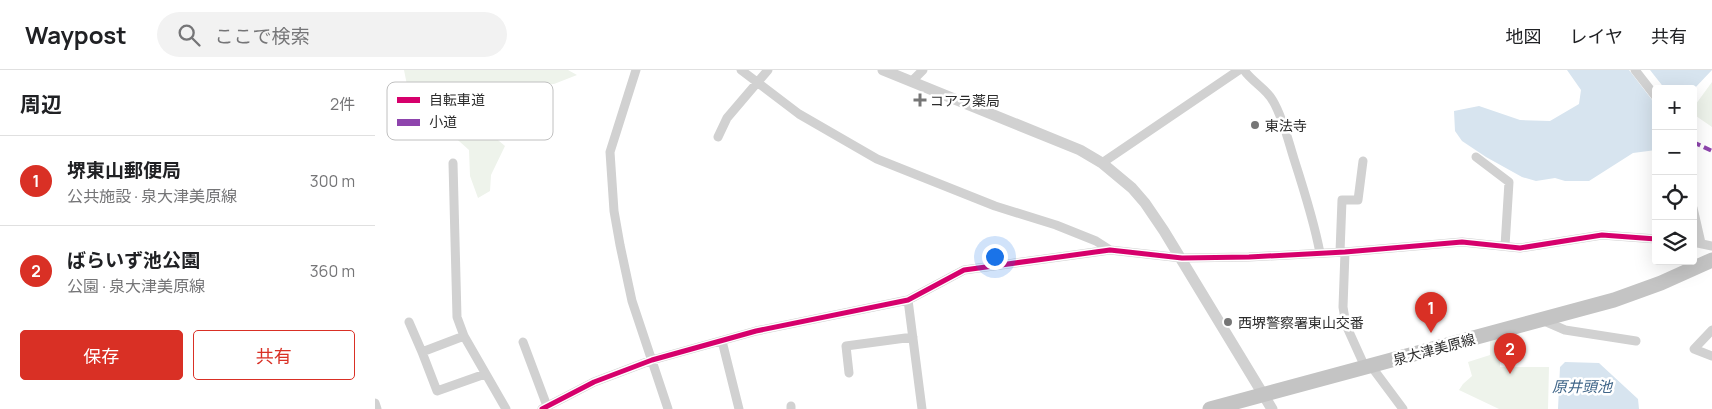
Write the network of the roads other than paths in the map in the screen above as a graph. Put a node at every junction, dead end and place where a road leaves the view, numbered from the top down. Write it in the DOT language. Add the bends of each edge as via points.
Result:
graph roads {
  1 [pos="636,70"];
  2 [pos="741,70"];
  3 [pos="768,70"];
  4 [pos="883,70"];
  5 [pos="923,70"];
  6 [pos="1239,70"];
  7 [pos="1244,70"];
  8 [pos="1635,70"];
  9 [pos="912,81"];
  10 [pos="758,82"];
  11 [pos="1652,92"];
  12 [pos="718,137"];
  13 [pos="1477,157"];
  14 [pos="1363,162"];
  15 [pos="453,163"];
  16 [pos="1101,163"];
  17 [pos="1652,239"];
  18 [pos="1697,243"];
  19 [pos="1505,246"];
  20 [pos="1712,246"];
  21 [pos="1110,250"];
  22 [pos="1342,252"];
  23 [pos="1320,253"];
  24 [pos="1181,258"];
  25 [pos="1712,260"];
  26 [pos="908,300"];
  27 [pos="1542,320"];
  28 [pos="409,322"];
  29 [pos="1712,330"];
  30 [pos="464,336"];
  31 [pos="913,337"];
  32 [pos="722,341"];
  33 [pos="1636,341"];
  34 [pos="523,342"];
  35 [pos="422,352"];
  36 [pos="1712,356"];
  37 [pos="652,360"];
  38 [pos="1368,366"];
  39 [pos="849,373"];
  40 [pos="485,374"];
  41 [pos="1264,394"];
  42 [pos="375,403"];
  43 [pos="545,408"];
  44 [pos="377,409"];
  45 [pos="507,409"];
  46 [pos="668,409"];
  47 [pos="739,409"];
  48 [pos="922,409"];
  49 [pos="1210,409"];
  50 [pos="1272,409"];
  51 [pos="1403,409"];
  1 -- 37 [label="street" via="610,152 620,245 632,301"];
  2 -- 10 [label="street"];
  3 -- 10 [label="street"];
  4 -- 9 [label="street"];
  5 -- 9 [label="street"];
  6 -- 16 [label="street"];
  7 -- 23 [label="street" via="1273,101 1287,136"];
  8 -- 11 [label="street"];
  9 -- 16 [label="street" via="1080,150"];
  10 -- 12 [label="street" via="727,118"];
  10 -- 21 [label="street" via="799,114 877,159 995,206 1056,225"];
  13 -- 19 [label="street" via="1509,182"];
  14 -- 22 [label="street" via="1358,200 1342,200"];
  15 -- 30 [label="street" via="457,317"];
  16 -- 24 [label="street" via="1145,203"];
  17 -- 19 [label="street" via="1602,235 1520,248"];
  18 -- 20 [label="street"];
  19 -- 22 [label="street" via="1462,242"];
  21 -- 24 [label="street"];
  21 -- 26 [label="street" via="964,270"];
  22 -- 23 [label="street"];
  22 -- 38 [label="street" via="1346,324"];
  23 -- 24 [label="street"];
  24 -- 41 [label="street"];
  25 -- 27 [label="main road, 泉大津美原線" via="1614,300"];
  26 -- 31 [label="street"];
  26 -- 32 [label="street"];
  27 -- 33 [label="street" via="1565,330"];
  27 -- 38 [label="main road, 泉大津美原線"];
  28 -- 35 [label="street"];
  29 -- 36 [label="street" via="1694,349"];
  30 -- 35 [label="street"];
  30 -- 40 [label="street"];
  31 -- 39 [label="street" via="845,346"];
  31 -- 48 [label="street"];
  32 -- 37 [label="street"];
  32 -- 47 [label="street"];
  34 -- 43 [label="street"];
  35 -- 40 [label="street" via="437,391"];
  37 -- 43 [label="street" via="594,382"];
  37 -- 46 [label="street"];
  38 -- 41 [label="main road, 泉大津美原線"];
  38 -- 51 [label="street"];
  40 -- 45 [label="street"];
  41 -- 49 [label="main road, 泉大津美原線"];
  41 -- 50 [label="street"];
  42 -- 44 [label="street"];
}
